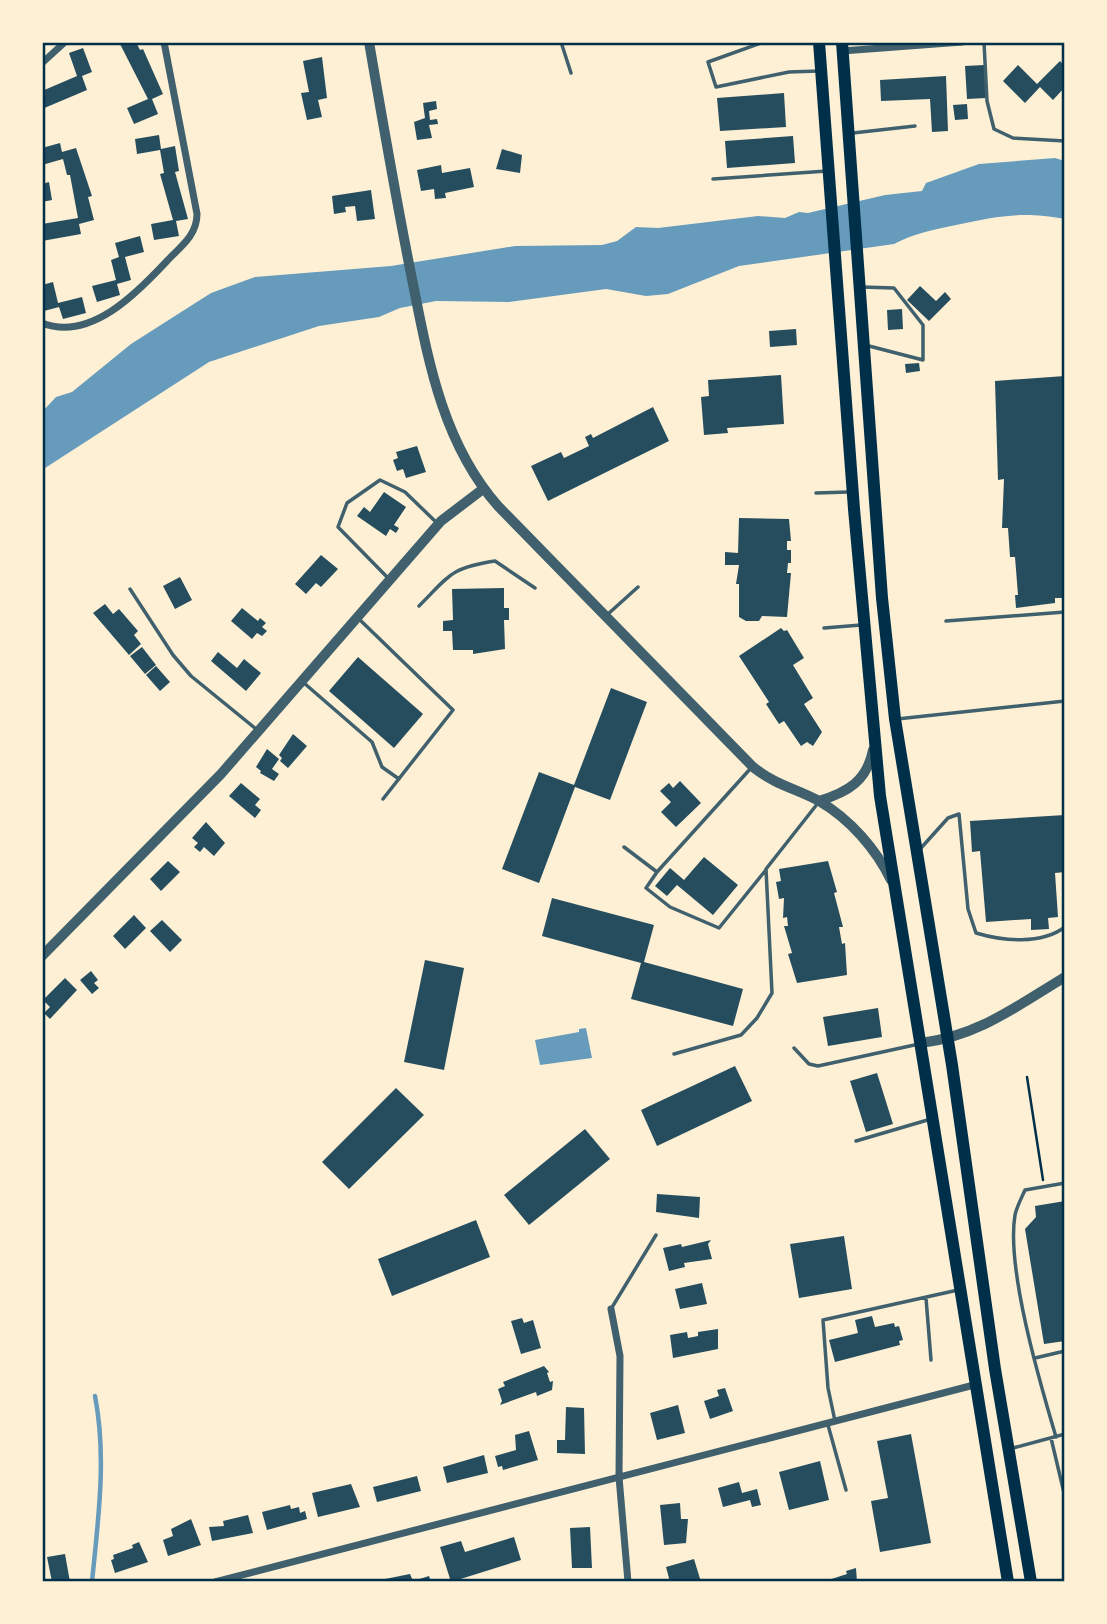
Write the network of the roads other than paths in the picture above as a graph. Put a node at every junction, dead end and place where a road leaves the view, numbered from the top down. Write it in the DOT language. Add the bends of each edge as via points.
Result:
graph roads {
  1 [pos="65,42"];
  2 [pos="164,42"];
  3 [pos="369,42"];
  4 [pos="561,42"];
  5 [pos="764,42"];
  6 [pos="819,42"];
  7 [pos="962,42"];
  8 [pos="984,42"];
  9 [pos="931,43"];
  10 [pos="842,46"];
  11 [pos="42,63"];
  12 [pos="821,71"];
  13 [pos="571,73"];
  14 [pos="915,126"];
  15 [pos="848,134"];
  16 [pos="1065,141"];
  17 [pos="830,176"];
  18 [pos="713,179"];
  19 [pos="859,283"];
  20 [pos="42,323"];
  21 [pos="863,345"];
  22 [pos="483,489"];
  23 [pos="852,491"];
  24 [pos="816,493"];
  25 [pos="439,524"];
  26 [pos="389,580"];
  27 [pos="638,587"];
  28 [pos="535,588"];
  29 [pos="130,589"];
  30 [pos="419,606"];
  31 [pos="1065,612"];
  32 [pos="606,615"];
  33 [pos="357,618"];
  34 [pos="946,621"];
  35 [pos="864,624"];
  36 [pos="824,628"];
  37 [pos="303,682"];
  38 [pos="1065,701"];
  39 [pos="895,719"];
  40 [pos="260,732"];
  41 [pos="874,746"];
  42 [pos="753,767"];
  43 [pos="399,779"];
  44 [pos="383,799"];
  45 [pos="820,802"];
  46 [pos="624,847"];
  47 [pos="916,856"];
  48 [pos="766,869"];
  49 [pos="657,872"];
  50 [pos="893,884"];
  51 [pos="1065,927"];
  52 [pos="42,956"];
  53 [pos="1065,977"];
  54 [pos="947,1040"];
  55 [pos="921,1043"];
  56 [pos="794,1048"];
  57 [pos="674,1054"];
  58 [pos="933,1119"];
  59 [pos="856,1141"];
  60 [pos="1065,1183"];
  61 [pos="656,1235"];
  62 [pos="961,1290"];
  63 [pos="926,1298"];
  64 [pos="611,1309"];
  65 [pos="1065,1351"];
  66 [pos="1035,1358"];
  67 [pos="931,1360"];
  68 [pos="974,1385"];
  69 [pos="831,1422"];
  70 [pos="1065,1434"];
  71 [pos="1053,1437"];
  72 [pos="1008,1449"];
  73 [pos="619,1478"];
  74 [pos="846,1490"];
  75 [pos="1065,1497"];
  76 [pos="215,1582"];
  77 [pos="628,1582"];
  78 [pos="1008,1582"];
  79 [pos="1031,1582"];
  1 -- 11 [label="street"];
  2 -- 20 [label="street" via="197,214 195,228 140,290 118,307 76,325"];
  3 -- 22 [label="street" via="436,388 453,438"];
  4 -- 13 [label="lane"];
  5 -- 12 [label="lane" via="708,62 716,87 789,72"];
  6 -- 12 [label="highway"];
  7 -- 9 [label="street"];
  8 -- 16 [label="lane" via="987,101 994,129 1013,138"];
  9 -- 10 [label="street"];
  10 -- 15 [label="highway"];
  12 -- 17 [label="highway"];
  14 -- 15 [label="lane"];
  15 -- 19 [label="highway"];
  17 -- 18 [label="lane"];
  17 -- 23 [label="highway"];
  19 -- 21 [label="highway"];
  19 -- 21 [label="lane" via="894,288 923,325 923,360"];
  21 -- 39 [label="highway" via="881,598"];
  22 -- 25 [label="street"];
  22 -- 32 [label="street"];
  23 -- 24 [label="lane"];
  23 -- 35 [label="highway"];
  25 -- 26 [label="street"];
  25 -- 26 [label="lane" via="405,492 380,480 347,503 338,527"];
  26 -- 33 [label="street"];
  27 -- 32 [label="lane"];
  28 -- 30 [label="lane" via="495,562 475,564 456,569"];
  29 -- 40 [label="lane" via="191,676"];
  31 -- 34 [label="lane"];
  32 -- 42 [label="street"];
  33 -- 37 [label="street"];
  33 -- 43 [label="lane" via="453,710"];
  35 -- 36 [label="lane"];
  35 -- 41 [label="highway"];
  37 -- 40 [label="street"];
  37 -- 43 [label="lane" via="372,742 382,767"];
  38 -- 39 [label="lane"];
  39 -- 47 [label="highway"];
  40 -- 52 [label="street"];
  41 -- 45 [label="street" via="864,777"];
  41 -- 50 [label="highway"];
  42 -- 45 [label="street" via="791,791"];
  42 -- 49 [label="lane"];
  43 -- 44 [label="lane"];
  45 -- 48 [label="lane"];
  45 -- 50 [label="street" via="870,844"];
  46 -- 49 [label="lane"];
  47 -- 51 [label="lane" via="948,818 959,814 968,909 976,933 1003,941 1055,935"];
  47 -- 54 [label="highway"];
  48 -- 49 [label="lane" via="719,928 670,907 646,888"];
  48 -- 57 [label="lane" via="772,993 741,1035"];
  50 -- 55 [label="highway"];
  53 -- 54 [label="street" via="976,1031"];
  54 -- 55 [label="street"];
  54 -- 72 [label="highway"];
  55 -- 56 [label="lane" via="818,1066 809,1064"];
  55 -- 58 [label="highway"];
  58 -- 59 [label="lane"];
  58 -- 62 [label="highway"];
  60 -- 66 [label="lane" via="1025,1190 1015,1215 1016,1256"];
  61 -- 64 [label="lane"];
  62 -- 63 [label="lane"];
  62 -- 68 [label="highway"];
  63 -- 67 [label="lane"];
  63 -- 69 [label="lane" via="823,1320"];
  64 -- 73 [label="street" via="620,1356"];
  65 -- 66 [label="lane"];
  66 -- 71 [label="lane"];
  68 -- 69 [label="street"];
  68 -- 78 [label="highway"];
  69 -- 73 [label="street"];
  69 -- 74 [label="lane"];
  70 -- 71 [label="lane"];
  71 -- 72 [label="lane"];
  71 -- 75 [label="lane"];
  72 -- 79 [label="highway"];
  73 -- 76 [label="street"];
  73 -- 77 [label="street"];
}
